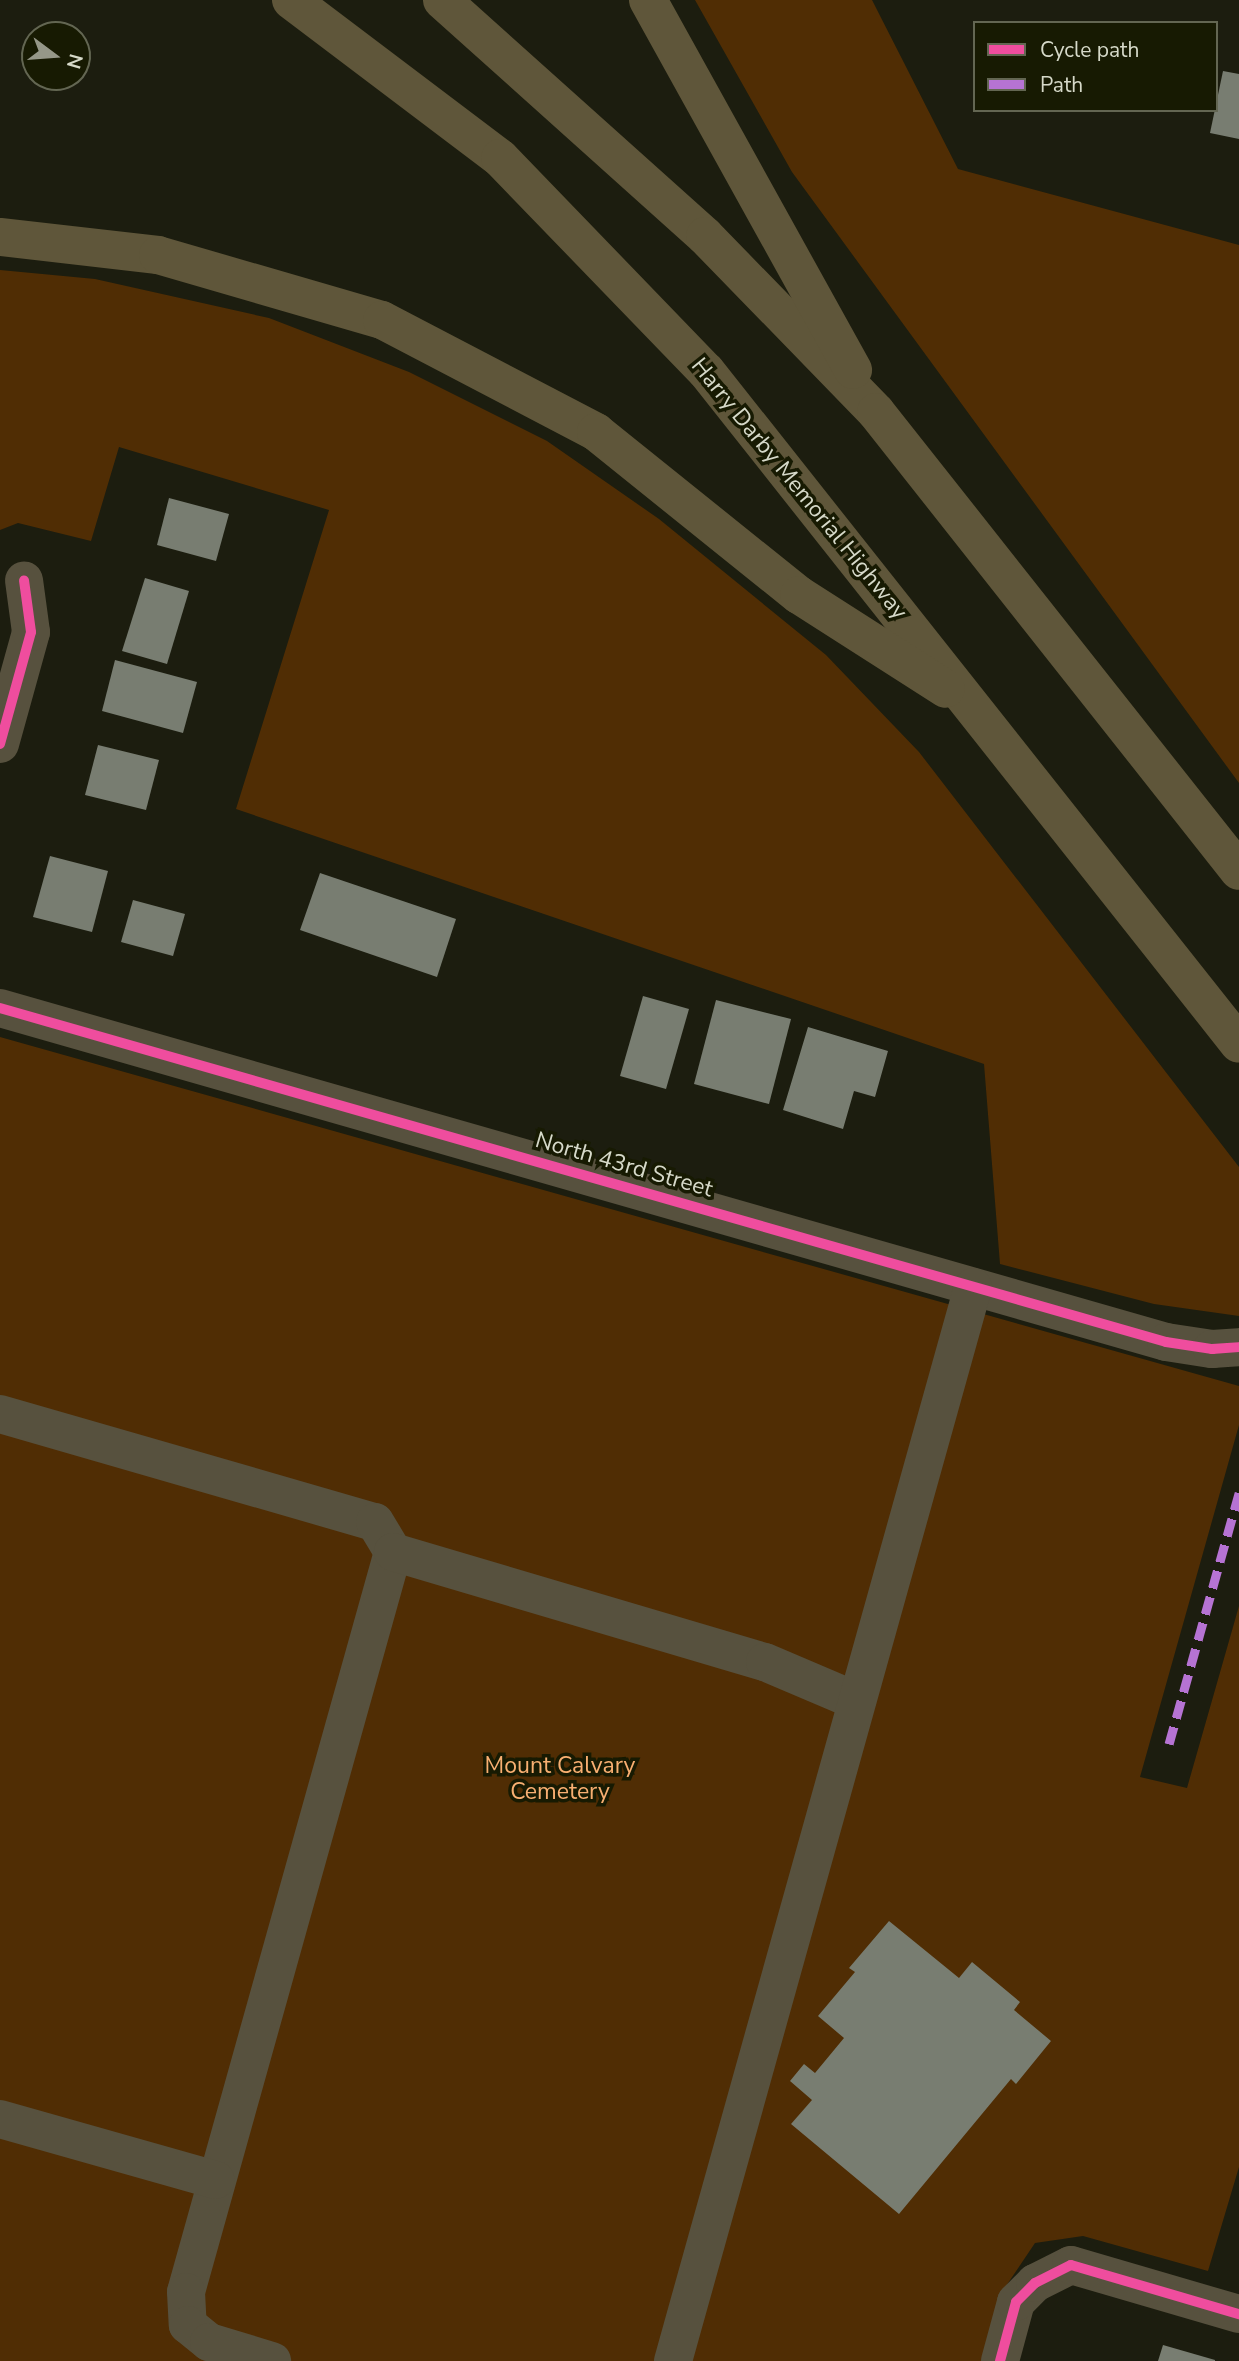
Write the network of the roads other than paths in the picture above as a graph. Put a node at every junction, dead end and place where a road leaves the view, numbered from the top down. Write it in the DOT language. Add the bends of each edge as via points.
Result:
graph roads {
  1 [pos="291,0"];
  2 [pos="442,0"];
  3 [pos="648,0"];
  4 [pos="0,237"];
  5 [pos="876,412"];
  6 [pos="24,580"];
  7 [pos="973,707"];
  8 [pos="0,744"];
  9 [pos="1239,871"];
  10 [pos="0,1008"];
  11 [pos="1239,1044"];
  12 [pos="973,1287"];
  13 [pos="1239,1347"];
  14 [pos="0,1414"];
  15 [pos="393,1552"];
  16 [pos="854,1700"];
  17 [pos="0,2119"];
  18 [pos="216,2180"];
  19 [pos="1239,2314"];
  20 [pos="272,2361"];
  21 [pos="673,2361"];
  22 [pos="1000,2361"];
  1 -- 7 [label="highway, Harry Darby Memorial Highway" via="500,158 697,361"];
  2 -- 5 [label="highway" via="705,236"];
  3 -- 5 [label="highway"];
  4 -- 7 [label="highway" via="158,255 382,320 596,432 799,595"];
  5 -- 9 [label="highway"];
  6 -- 8 [label="street" via="31,632"];
  7 -- 11 [label="highway, Harry Darby Memorial Highway"];
  10 -- 12 [label="street, North 43rd Street"];
  12 -- 13 [label="street, North 43rd Street" via="1166,1342 1212,1349"];
  12 -- 16 [label="street"];
  14 -- 15 [label="street" via="375,1522"];
  15 -- 16 [label="street" via="765,1662"];
  15 -- 18 [label="street"];
  16 -- 21 [label="street"];
  17 -- 18 [label="street"];
  18 -- 20 [label="street" via="186,2292 188,2325 209,2342"];
  19 -- 22 [label="street" via="1071,2265 1034,2283 1016,2302"];
}
